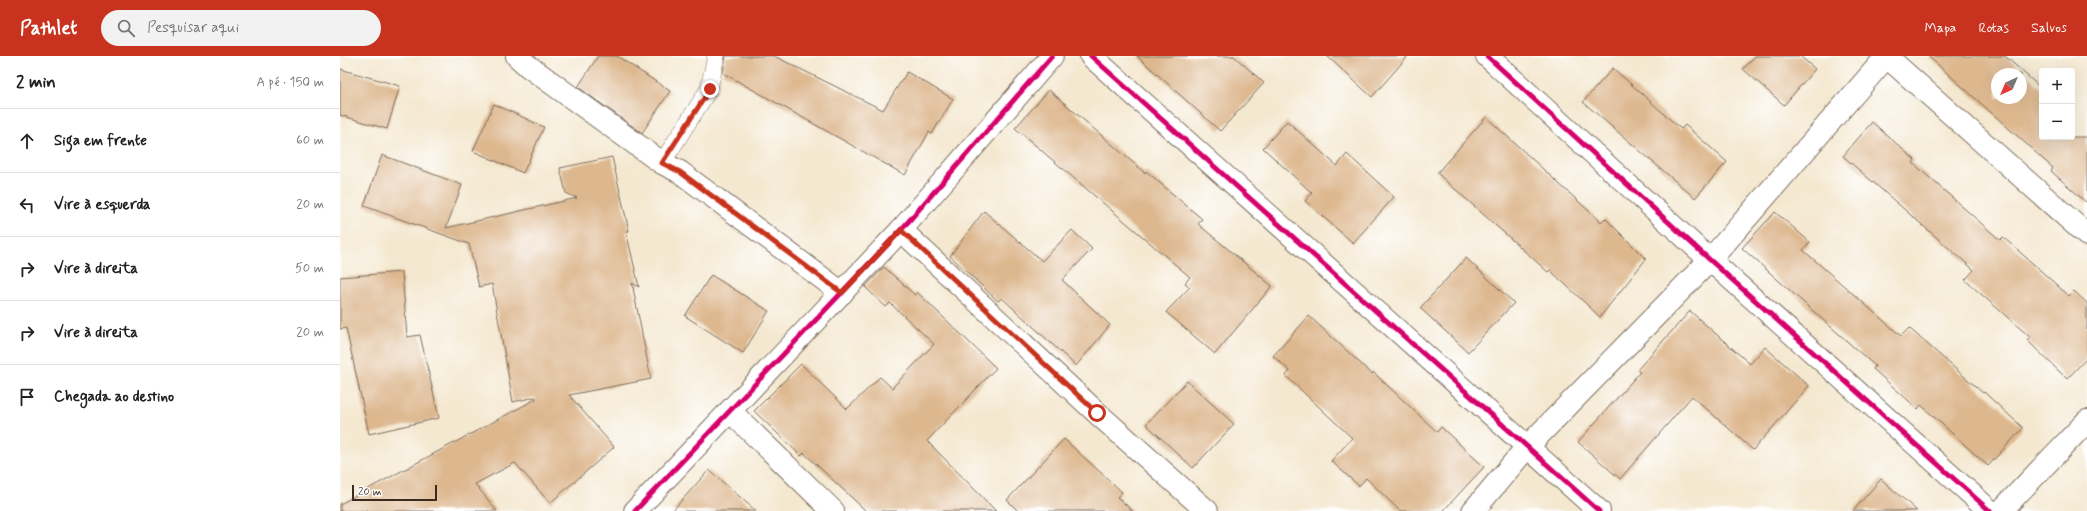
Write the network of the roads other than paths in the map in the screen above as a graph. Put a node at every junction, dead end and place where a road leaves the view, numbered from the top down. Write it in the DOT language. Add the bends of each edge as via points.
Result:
graph roads {
  1 [pos="517,56"];
  2 [pos="716,56"];
  3 [pos="1052,56"];
  4 [pos="1091,56"];
  5 [pos="1487,56"];
  6 [pos="1887,56"];
  7 [pos="662,163"];
  8 [pos="901,230"];
  9 [pos="2087,235"];
  10 [pos="1710,260"];
  11 [pos="842,293"];
  12 [pos="730,412"];
  13 [pos="2087,421"];
  14 [pos="1527,447"];
  15 [pos="635,511"];
  16 [pos="833,511"];
  17 [pos="1207,511"];
  18 [pos="1473,511"];
  19 [pos="1599,511"];
  20 [pos="1990,511"];
  21 [pos="2001,511"];
  1 -- 7 [label="street"];
  2 -- 7 [label="lane" via="710,89"];
  3 -- 8 [label="street"];
  4 -- 14 [label="street"];
  5 -- 10 [label="street"];
  6 -- 9 [label="street"];
  6 -- 10 [label="street"];
  7 -- 11 [label="street" via="680,172"];
  8 -- 11 [label="street"];
  8 -- 17 [label="street" via="1097,413"];
  10 -- 14 [label="street"];
  10 -- 20 [label="street"];
  11 -- 12 [label="street"];
  12 -- 15 [label="street"];
  12 -- 16 [label="street"];
  13 -- 21 [label="street"];
  14 -- 18 [label="street"];
  14 -- 19 [label="street"];
}
